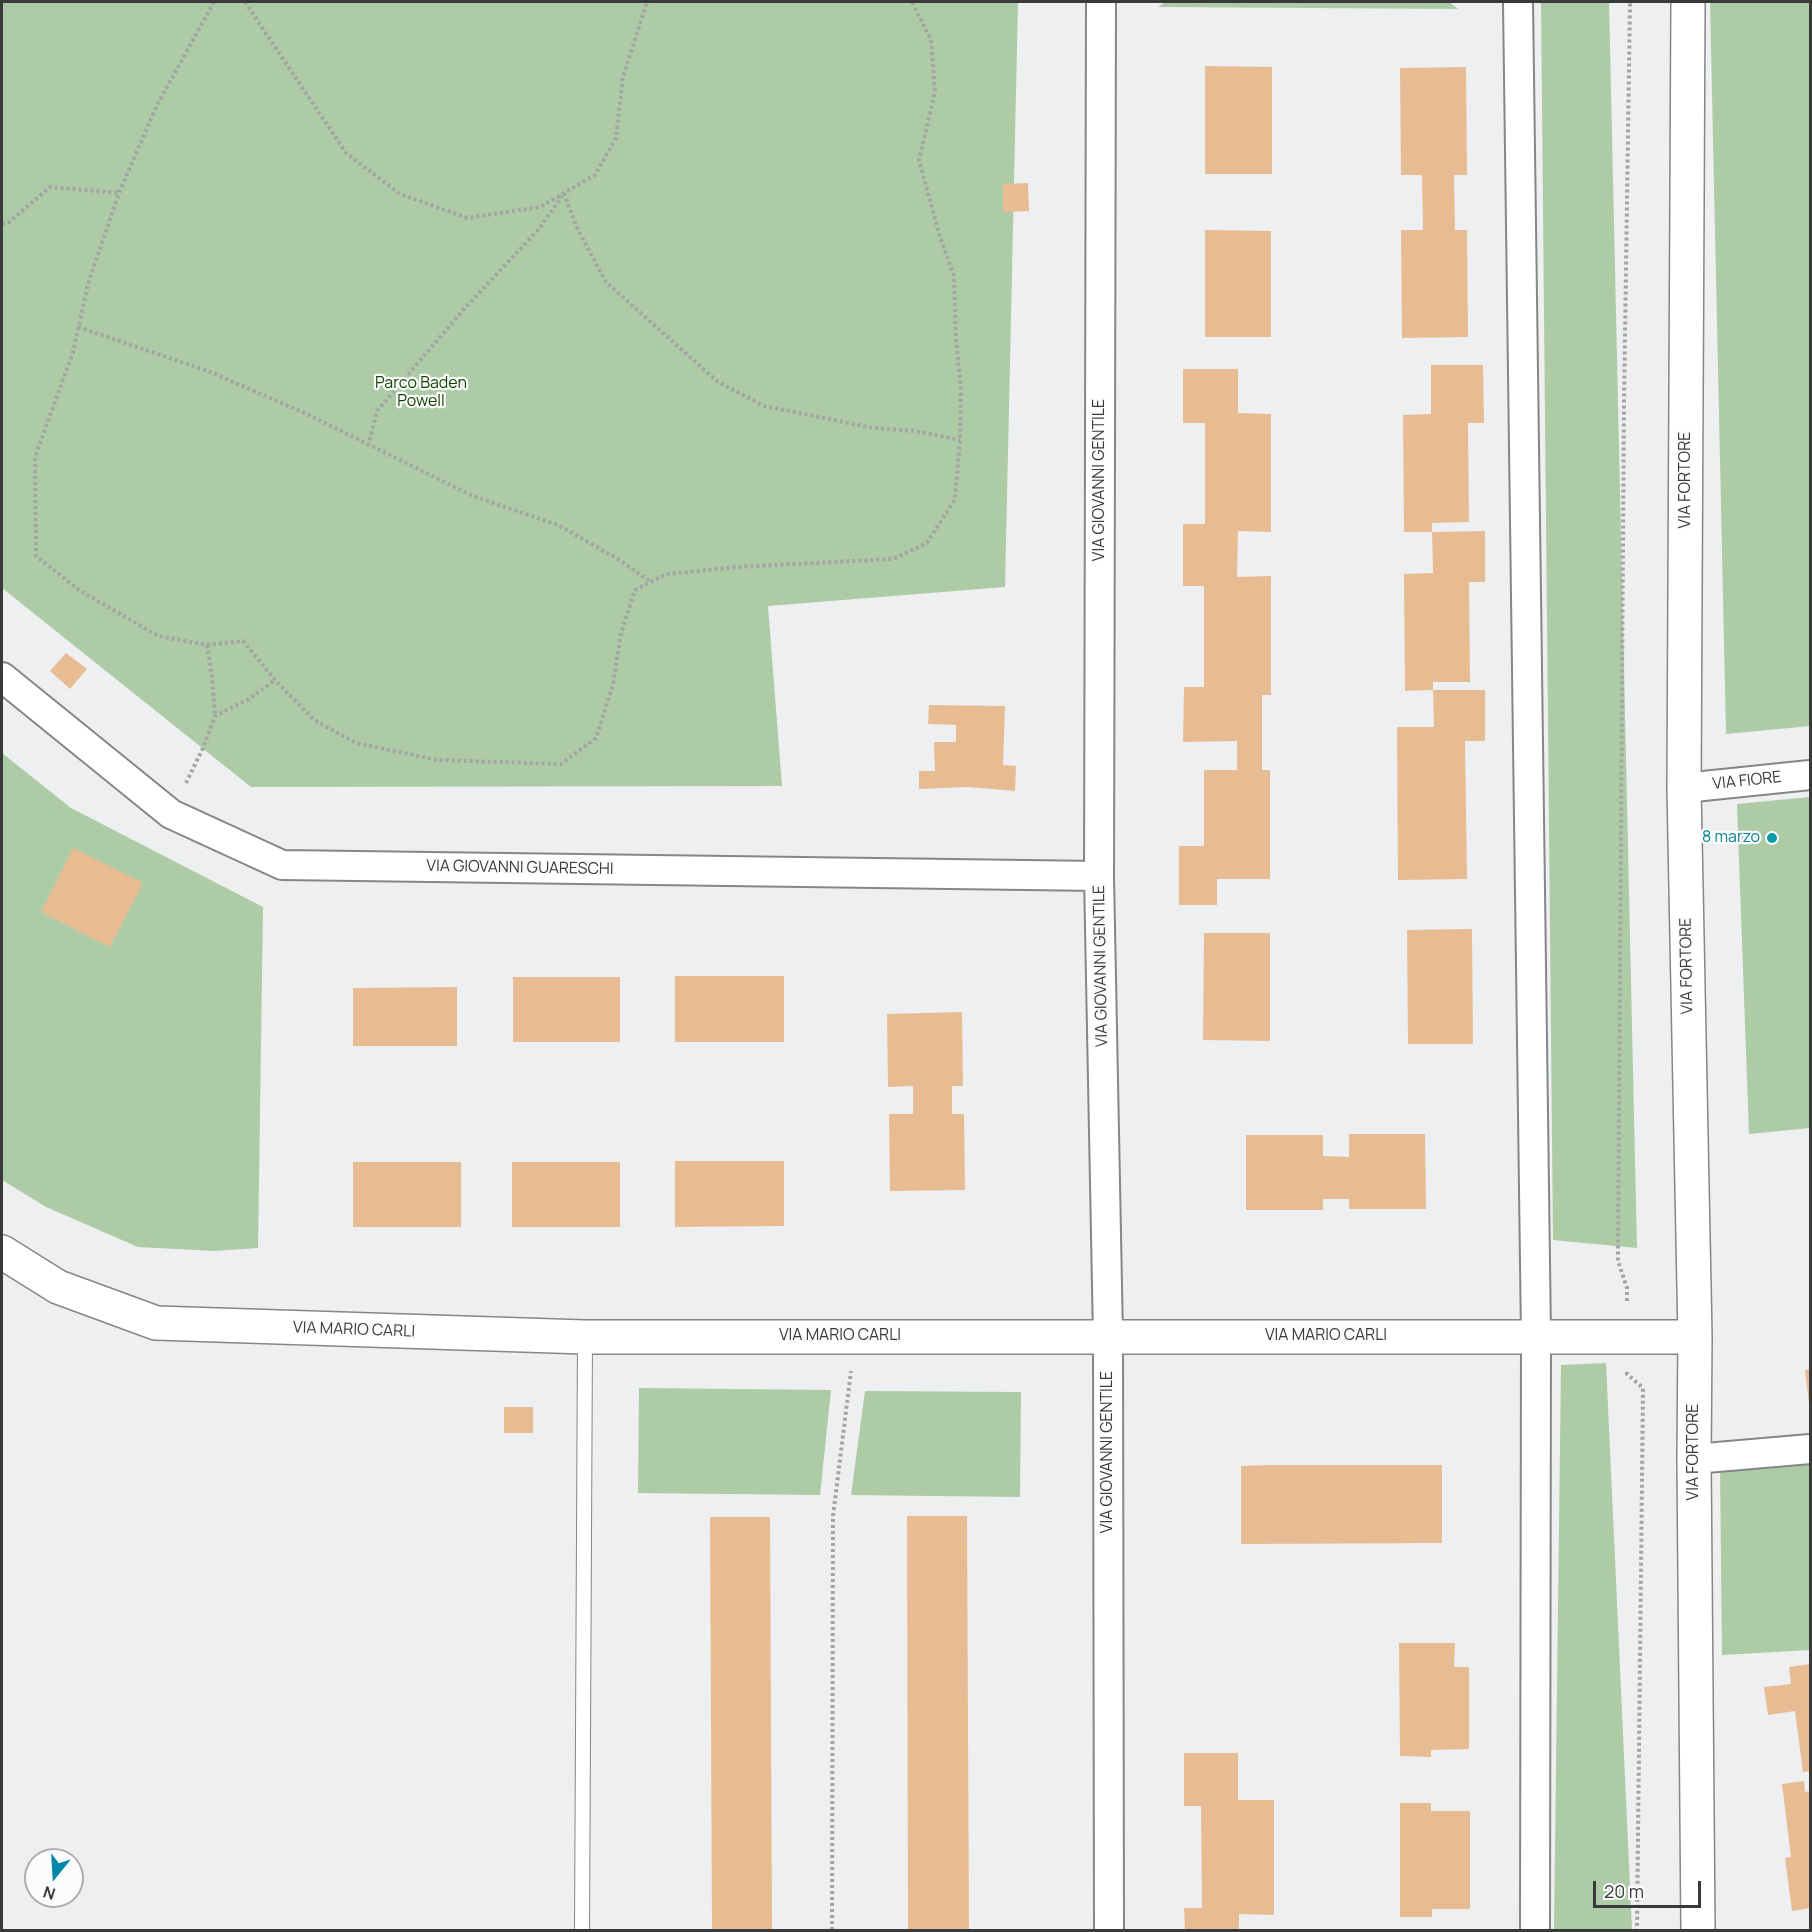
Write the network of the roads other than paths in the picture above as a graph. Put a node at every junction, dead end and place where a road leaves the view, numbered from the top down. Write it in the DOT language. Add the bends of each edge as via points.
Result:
graph roads {
  1 [pos="1101,2"];
  2 [pos="1518,2"];
  3 [pos="1688,2"];
  4 [pos="2,677"];
  5 [pos="1810,775"];
  6 [pos="1684,788"];
  7 [pos="1099,876"];
  8 [pos="2,1252"];
  9 [pos="1536,1335"];
  10 [pos="1108,1336"];
  11 [pos="1695,1336"];
  12 [pos="585,1337"];
  13 [pos="1810,1449"];
  14 [pos="1694,1459"];
  15 [pos="582,1930"];
  16 [pos="1109,1930"];
  17 [pos="1535,1930"];
  18 [pos="1698,1930"];
  1 -- 7 [label="street, VIA GIOVANNI GENTILE"];
  2 -- 9 [label="street"];
  3 -- 6 [label="street, VIA FORTORE"];
  4 -- 7 [label="street, VIA GIOVANNI GUARESCHI" via="171,814 282,865"];
  5 -- 6 [label="street, VIA FIORE"];
  6 -- 11 [label="street, VIA FORTORE"];
  7 -- 10 [label="street, VIA GIOVANNI GENTILE"];
  8 -- 12 [label="street, VIA MARIO CARLI" via="58,1287 156,1323"];
  9 -- 10 [label="street, VIA MARIO CARLI"];
  9 -- 11 [label="street, VIA MARIO CARLI"];
  9 -- 17 [label="street"];
  10 -- 12 [label="street, VIA MARIO CARLI"];
  10 -- 16 [label="street, VIA GIOVANNI GENTILE"];
  11 -- 14 [label="street, VIA FORTORE"];
  12 -- 15 [label="lane"];
  13 -- 14 [label="street"];
  14 -- 18 [label="street, VIA FORTORE"];
}
